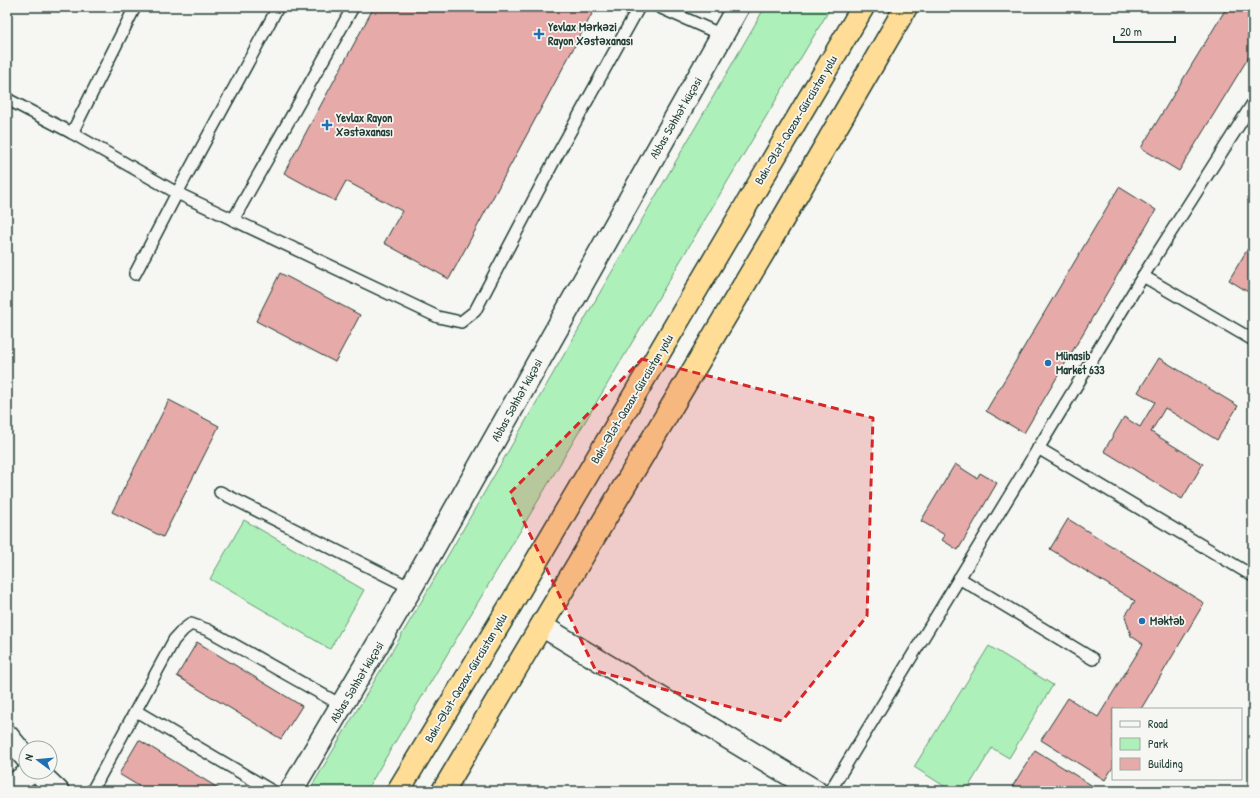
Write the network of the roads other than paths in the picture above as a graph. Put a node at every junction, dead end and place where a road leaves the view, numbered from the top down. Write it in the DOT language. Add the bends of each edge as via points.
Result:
graph roads {
  1 [pos="136,7"];
  2 [pos="278,7"];
  3 [pos="353,7"];
  4 [pos="639,7"];
  5 [pos="659,7"];
  6 [pos="738,7"];
  7 [pos="863,7"];
  8 [pos="906,7"];
  9 [pos="722,35"];
  10 [pos="7,99"];
  11 [pos="1253,103"];
  12 [pos="72,133"];
  13 [pos="177,193"];
  14 [pos="233,220"];
  15 [pos="135,274"];
  16 [pos="1143,276"];
  17 [pos="1253,340"];
  18 [pos="1038,448"];
  19 [pos="220,492"];
  20 [pos="1253,576"];
  21 [pos="959,578"];
  22 [pos="412,588"];
  23 [pos="542,626"];
  24 [pos="1094,659"];
  25 [pos="343,706"];
  26 [pos="136,711"];
  27 [pos="7,735"];
  28 [pos="18,748"];
  29 [pos="19,780"];
  30 [pos="46,780"];
  31 [pos="7,788"];
  32 [pos="58,791"];
  33 [pos="92,791"];
  34 [pos="272,791"];
  35 [pos="291,791"];
  36 [pos="398,791"];
  37 [pos="443,791"];
  38 [pos="816,791"];
  39 [pos="830,791"];
  1 -- 12 [label="lane"];
  2 -- 13 [label="lane"];
  3 -- 14 [label="lane"];
  4 -- 14 [label="lane" via="475,311 461,322 438,318"];
  5 -- 9 [label="lane"];
  6 -- 9 [label="street, Abbas Səhhət küçəsi"];
  7 -- 36 [label="highway, Bakı-Ələt-Qazax-Gürcüstan yolu"];
  8 -- 23 [label="highway"];
  9 -- 22 [label="street, Abbas Səhhət küçəsi"];
  10 -- 12 [label="lane"];
  11 -- 16 [label="lane"];
  12 -- 13 [label="lane"];
  13 -- 14 [label="lane"];
  13 -- 15 [label="lane"];
  16 -- 17 [label="lane"];
  16 -- 18 [label="lane"];
  18 -- 20 [label="lane"];
  18 -- 21 [label="lane"];
  19 -- 22 [label="lane"];
  21 -- 24 [label="lane"];
  21 -- 39 [label="lane"];
  22 -- 25 [label="street, Abbas Səhhət küçəsi"];
  23 -- 37 [label="highway"];
  23 -- 38 [label="street"];
  25 -- 26 [label="lane" via="208,630 191,624 174,640"];
  25 -- 35 [label="street, Abbas Səhhət küçəsi"];
  26 -- 33 [label="lane"];
  26 -- 34 [label="lane"];
  27 -- 28 [label="street"];
  29 -- 31 [label="street"];
  30 -- 32 [label="street"];
}
